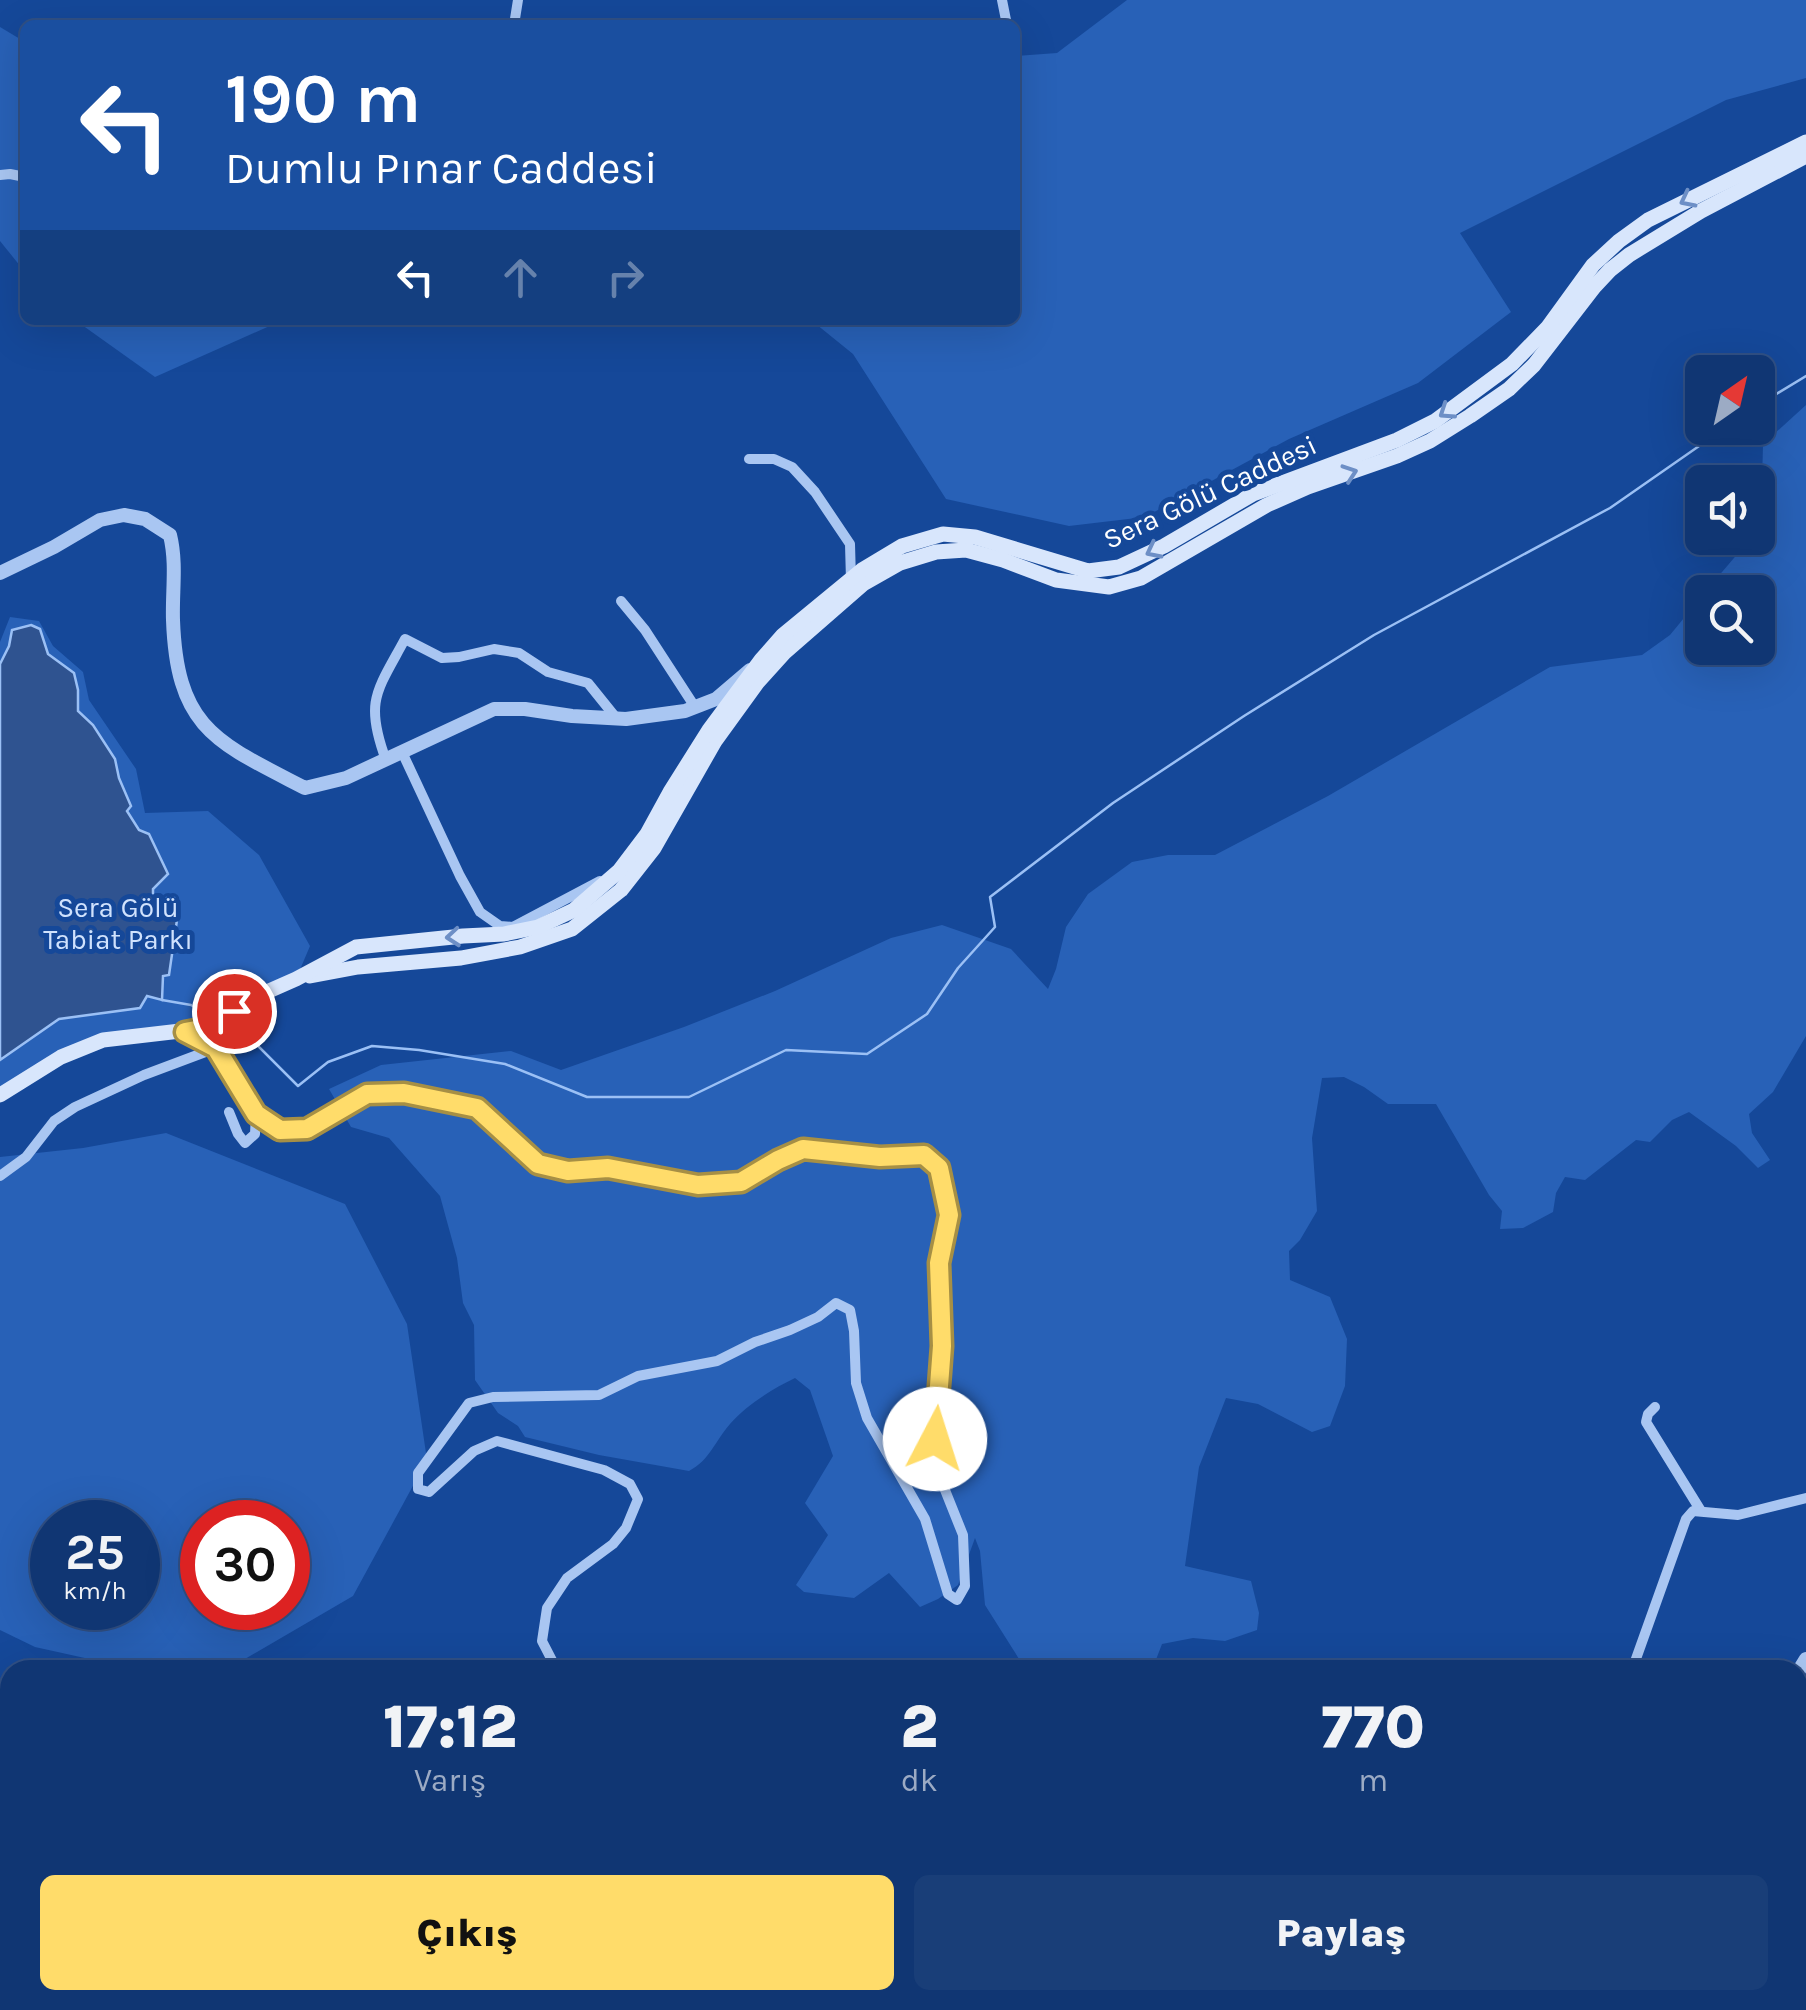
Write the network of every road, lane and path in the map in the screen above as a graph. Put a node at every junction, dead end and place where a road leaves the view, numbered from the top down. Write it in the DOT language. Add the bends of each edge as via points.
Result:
graph roads {
  1 [pos="1806,142"];
  2 [pos="1806,156"];
  3 [pos="749,459"];
  4 [pos="0,573"];
  5 [pos="850,578"];
  6 [pos="851,596"];
  7 [pos="620,601"];
  8 [pos="786,652"];
  9 [pos="761,660"];
  10 [pos="695,707"];
  11 [pos="617,719"];
  12 [pos="402,752"];
  13 [pos="386,760"];
  14 [pos="654,848"];
  15 [pos="619,871"];
  16 [pos="296,979"];
  17 [pos="185,1032"];
  18 [pos="216,1048"];
  19 [pos="0,1096"];
  20 [pos="229,1112"];
  21 [pos="256,1114"];
  22 [pos="0,1176"];
  23 [pos="1655,1407"];
  24 [pos="1806,1498"];
  25 [pos="1700,1510"];
  26 [pos="551,1660"];
  27 [pos="1636,1660"];
  1 -- 5 [label="main road, Sera Gölü Caddesi, one-way" via="1619,241 1512,364 1435,421 1253,494 1119,567 1088,571 975,536 943,534 902,546"];
  6 -- 2 [label="main road, Sera Gölü Caddesi, one-way" via="900,564 966,550 1056,580 1109,587 1141,578 1266,505 1430,441 1509,389 1628,255"];
  3 -- 5 [label="street" via="792,467 815,492 850,544"];
  4 -- 13 [label="street" via="100,520 145,519 170,535 177,671 190,708 212,735 305,788"];
  5 -- 6 [label="street"];
  5 -- 9 [label="main road, Sera Gölü Caddesi"];
  6 -- 8 [label="main road, Sera Gölü Caddesi"];
  7 -- 10 [label="street"];
  8 -- 9 [label="street"];
  8 -- 14 [label="main road, Sera Gölü Caddesi" via="715,742"];
  9 -- 10 [label="street" via="716,699"];
  9 -- 15 [label="main road, Sera Gölü Caddesi"];
  10 -- 11 [label="street"];
  11 -- 12 [label="street" via="494,709"];
  11 -- 13 [label="street" via="588,684 519,654 494,649 442,658 405,639 373,706"];
  12 -- 13 [label="street"];
  12 -- 15 [label="street" via="480,912 500,926 513,927"];
  14 -- 15 [label="street"];
  14 -- 16 [label="main road, Sera Gölü Caddesi" via="621,890 572,928 461,958"];
  15 -- 16 [label="main road, Sera Gölü Caddesi, one-way" via="574,910 538,927 356,947"];
  16 -- 17 [label="main road, Sera Gölü Caddesi" via="206,1028"];
  17 -- 18 [label="street"];
  17 -- 19 [label="main road, Sera Gölü Caddesi" via="103,1040 61,1057"];
  18 -- 21 [label="street"];
  18 -- 22 [label="street" via="75,1107"];
  20 -- 21 [label="street" via="244,1143 255,1134"];
  21 -- 26 [label="street" via="280,1130 307,1129 367,1094 404,1093 477,1108 538,1164 568,1171 608,1168 698,1185 741,1182 803,1149 924,1155 939,1168 949,1215 939,1263 935,1439 943,1485 963,1535 965,1586 957,1600 948,1594 926,1519 867,1418 856,1384 850,1310 836,1303 718,1361 638,1376 599,1395 493,1397 469,1403 460,1414 418,1473 418,1490 429,1492 474,1451 497,1441 604,1470 630,1484 638,1499 620,1536 566,1578 548,1608 542,1641"];
  23 -- 25 [label="street" via="1646,1422"];
  24 -- 25 [label="street" via="1738,1515"];
  25 -- 27 [label="street" via="1686,1519"];
}
